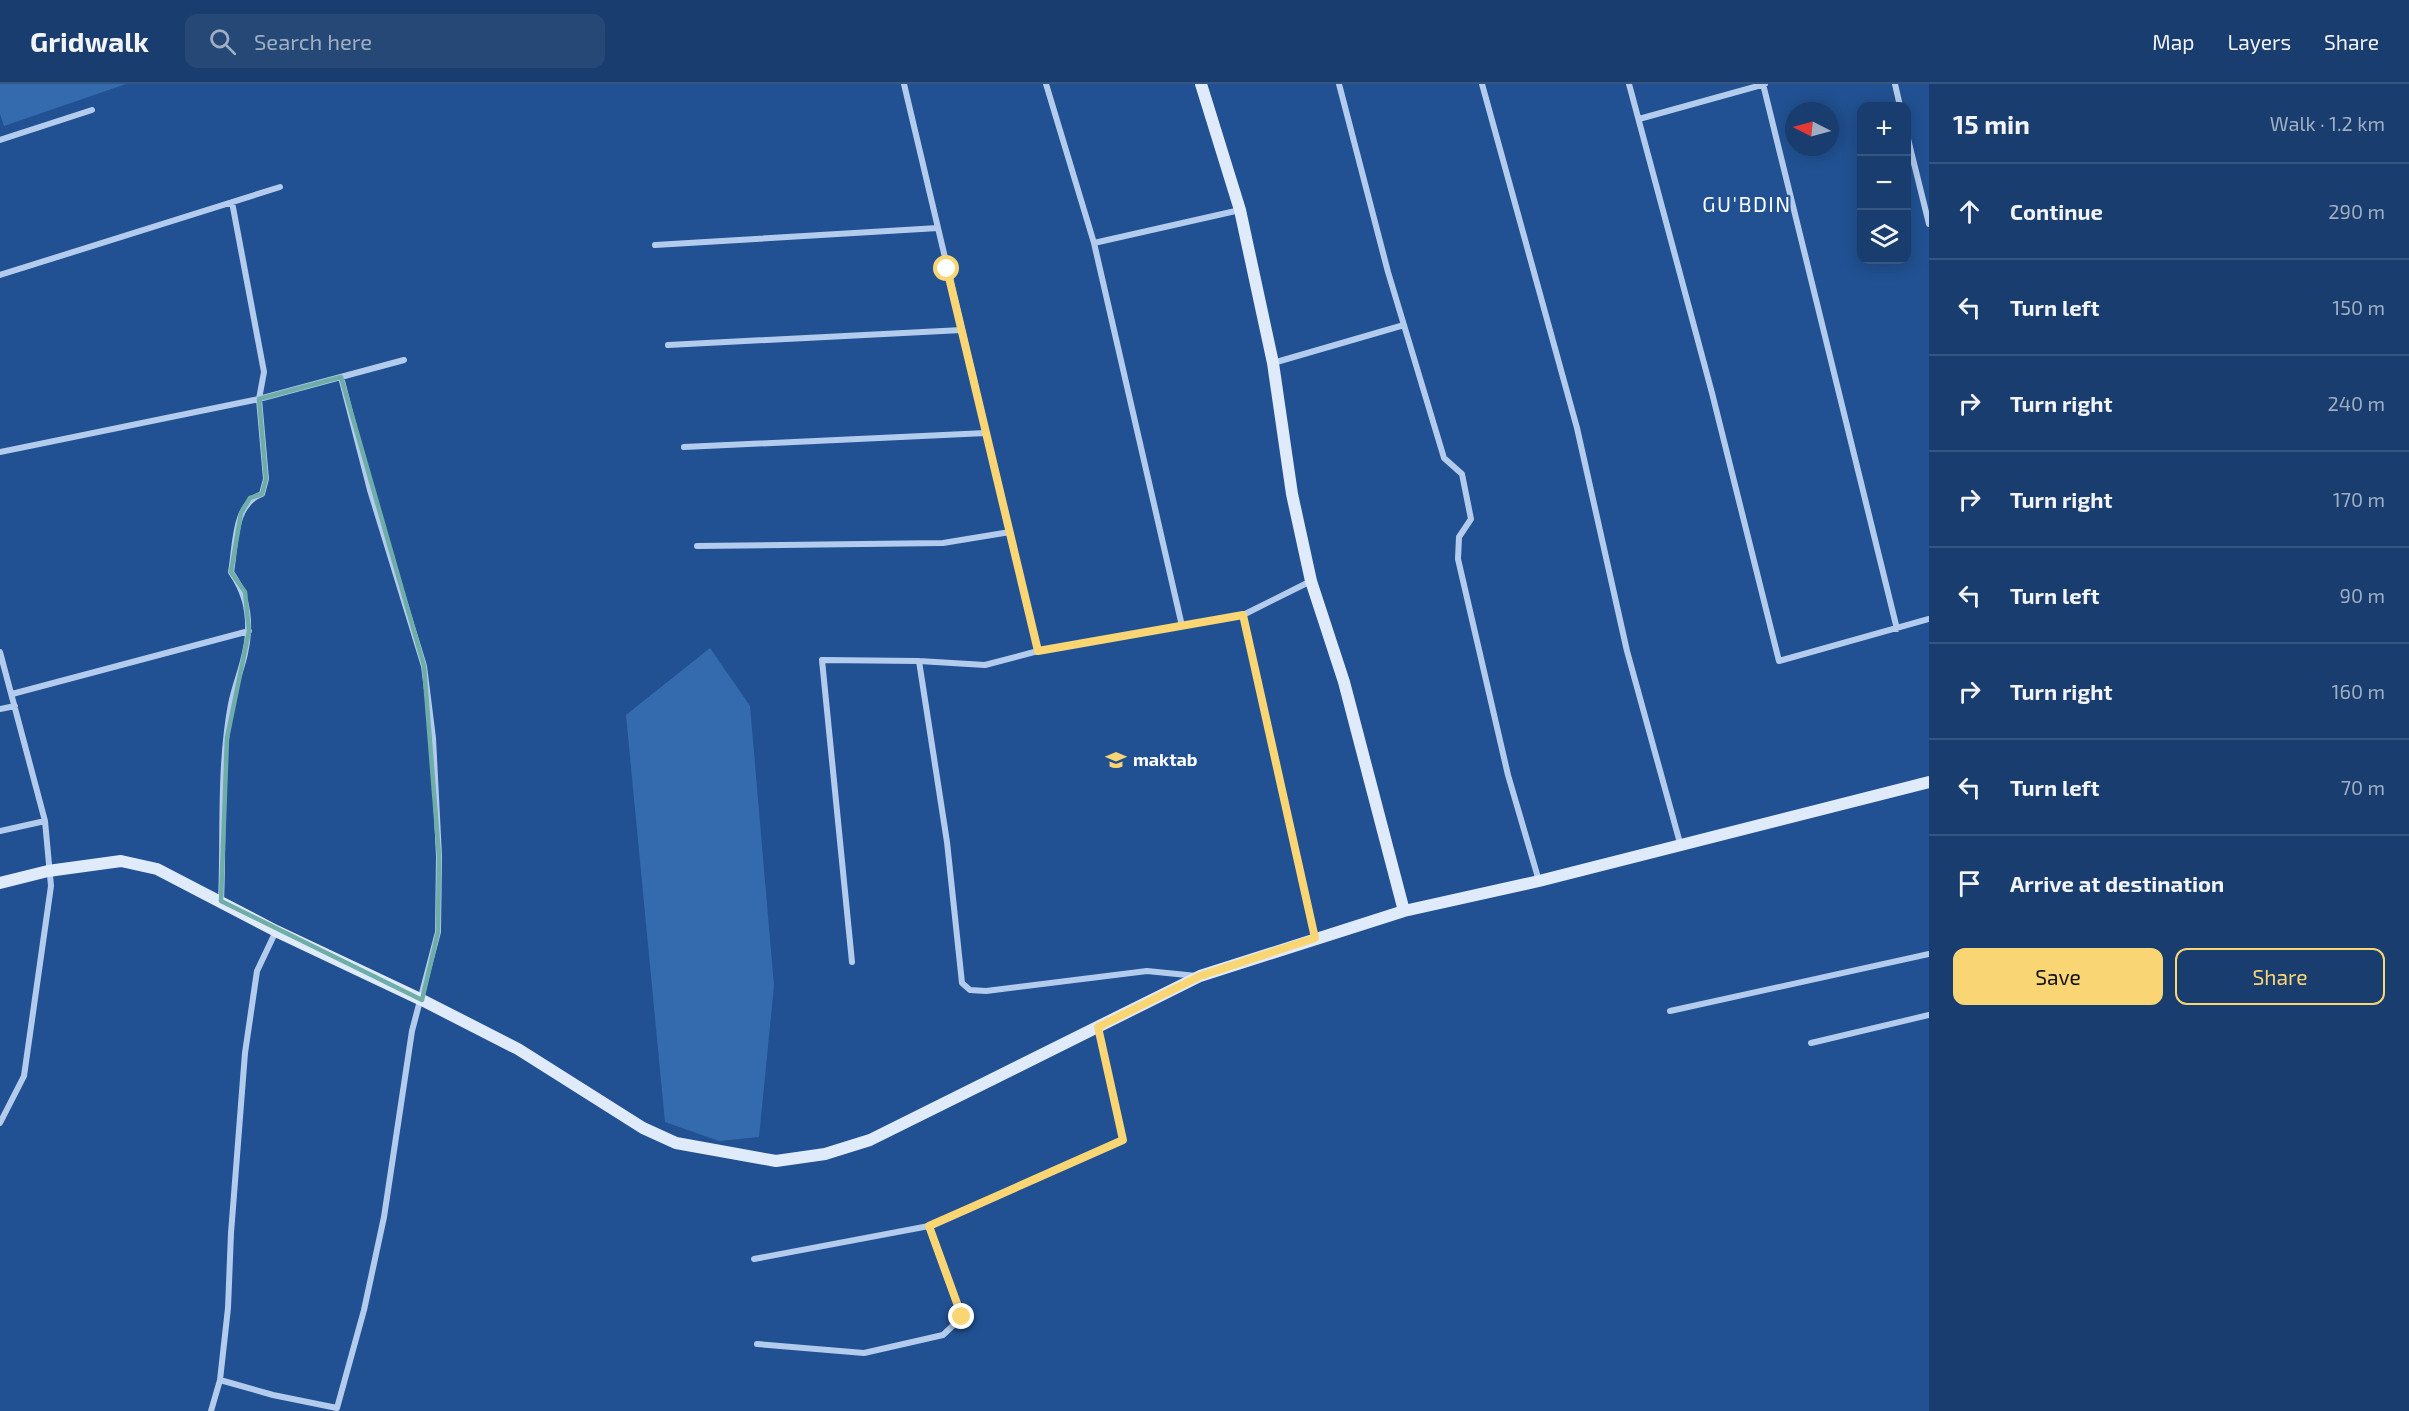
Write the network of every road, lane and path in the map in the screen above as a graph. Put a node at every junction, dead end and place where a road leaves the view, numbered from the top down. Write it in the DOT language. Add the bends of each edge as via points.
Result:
graph roads {
  1 [pos="904,84"];
  2 [pos="1046,84"];
  3 [pos="1201,84"];
  4 [pos="1339,84"];
  5 [pos="1482,84"];
  6 [pos="1629,84"];
  7 [pos="1764,84"];
  8 [pos="1895,84"];
  9 [pos="1899,102"];
  10 [pos="92,110"];
  11 [pos="1639,118"];
  12 [pos="0,140"];
  13 [pos="1911,151"];
  14 [pos="280,187"];
  15 [pos="232,202"];
  16 [pos="1240,210"];
  17 [pos="1929,224"];
  18 [pos="938,228"];
  19 [pos="1094,243"];
  20 [pos="655,245"];
  21 [pos="0,275"];
  22 [pos="1404,325"];
  23 [pos="962,330"];
  24 [pos="668,345"];
  25 [pos="404,360"];
  26 [pos="1273,363"];
  27 [pos="341,377"];
  28 [pos="259,399"];
  29 [pos="986,433"];
  30 [pos="684,447"];
  31 [pos="0,452"];
  32 [pos="1010,532"];
  33 [pos="697,546"];
  34 [pos="1311,581"];
  35 [pos="1243,615"];
  36 [pos="1929,620"];
  37 [pos="1182,626"];
  38 [pos="1897,629"];
  39 [pos="249,631"];
  40 [pos="1038,651"];
  41 [pos="0,652"];
  42 [pos="919,661"];
  43 [pos="12,693"];
  44 [pos="15,706"];
  45 [pos="0,709"];
  46 [pos="1929,782"];
  47 [pos="45,821"];
  48 [pos="0,831"];
  49 [pos="1680,843"];
  50 [pos="48,871"];
  51 [pos="1539,882"];
  52 [pos="0,883"];
  53 [pos="221,901"];
  54 [pos="1404,911"];
  55 [pos="276,932"];
  56 [pos="1315,938"];
  57 [pos="1929,954"];
  58 [pos="852,962"];
  59 [pos="1200,976"];
  60 [pos="422,1000"];
  61 [pos="1670,1011"];
  62 [pos="1929,1014"];
  63 [pos="1098,1027"];
  64 [pos="1811,1043"];
  65 [pos="0,1122"];
  66 [pos="929,1226"];
  67 [pos="754,1259"];
  68 [pos="757,1344"];
  69 [pos="220,1380"];
  70 [pos="211,1411"];
  1 -- 18 [label="street"];
  2 -- 19 [label="street"];
  3 -- 16 [label="street"];
  4 -- 22 [label="street"];
  5 -- 49 [label="street" via="1577,428 1627,651"];
  6 -- 11 [label="street"];
  7 -- 11 [label="street"];
  7 -- 38 [label="street"];
  8 -- 9 [label="street"];
  10 -- 12 [label="street"];
  11 -- 38 [label="street" via="1779,661"];
  13 -- 17 [label="street"];
  14 -- 15 [label="street"];
  15 -- 21 [label="street"];
  15 -- 28 [label="street" via="264,372"];
  16 -- 19 [label="street"];
  16 -- 26 [label="street"];
  18 -- 20 [label="street"];
  18 -- 23 [label="street"];
  19 -- 37 [label="street"];
  22 -- 26 [label="street"];
  22 -- 51 [label="street" via="1444,458 1462,474 1471,519 1459,537 1458,559 1508,775"];
  23 -- 24 [label="street"];
  23 -- 29 [label="street"];
  25 -- 27 [label="street"];
  26 -- 34 [label="street" via="1292,494"];
  27 -- 28 [label="street"];
  27 -- 60 [label="street" via="427,686 439,856 438,932"];
  28 -- 31 [label="street"];
  28 -- 39 [label="street" via="266,479 262,494 250,498 241,513 231,572 245,592"];
  29 -- 30 [label="street"];
  29 -- 32 [label="street"];
  32 -- 33 [label="street" via="943,543"];
  32 -- 40 [label="street"];
  34 -- 35 [label="street"];
  34 -- 54 [label="street" via="1344,682"];
  35 -- 37 [label="street"];
  35 -- 56 [label="street"];
  36 -- 38 [label="street"];
  37 -- 40 [label="street"];
  39 -- 43 [label="street"];
  39 -- 53 [label="street" via="244,665 231,702 227,738"];
  40 -- 42 [label="street" via="985,665"];
  41 -- 43 [label="street"];
  42 -- 58 [label="street" via="822,660"];
  42 -- 59 [label="street" via="947,842 962,983 970,990 986,991 1147,971"];
  43 -- 44 [label="street"];
  44 -- 45 [label="street"];
  44 -- 47 [label="street"];
  46 -- 49 [label="street"];
  47 -- 48 [label="street"];
  47 -- 50 [label="street"];
  49 -- 51 [label="street"];
  50 -- 52 [label="street"];
  50 -- 53 [label="street" via="121,861 157,868"];
  50 -- 65 [label="street" via="51,886 24,1076"];
  51 -- 54 [label="street"];
  53 -- 55 [label="street"];
  54 -- 56 [label="street"];
  55 -- 60 [label="street"];
  55 -- 69 [label="street" via="257,971 245,1053"];
  56 -- 59 [label="street"];
  57 -- 61 [label="street"];
  59 -- 63 [label="street"];
  60 -- 63 [label="street" via="518,1049 643,1128 676,1143 776,1161 825,1154 870,1140"];
  60 -- 69 [label="street" via="412,1031 384,1217 337,1408"];
  62 -- 64 [label="street"];
  63 -- 66 [label="street" via="1123,1140"];
  66 -- 67 [label="street"];
  66 -- 68 [label="street" via="962,1317 943,1335 864,1353"];
  69 -- 70 [label="street"];
}
